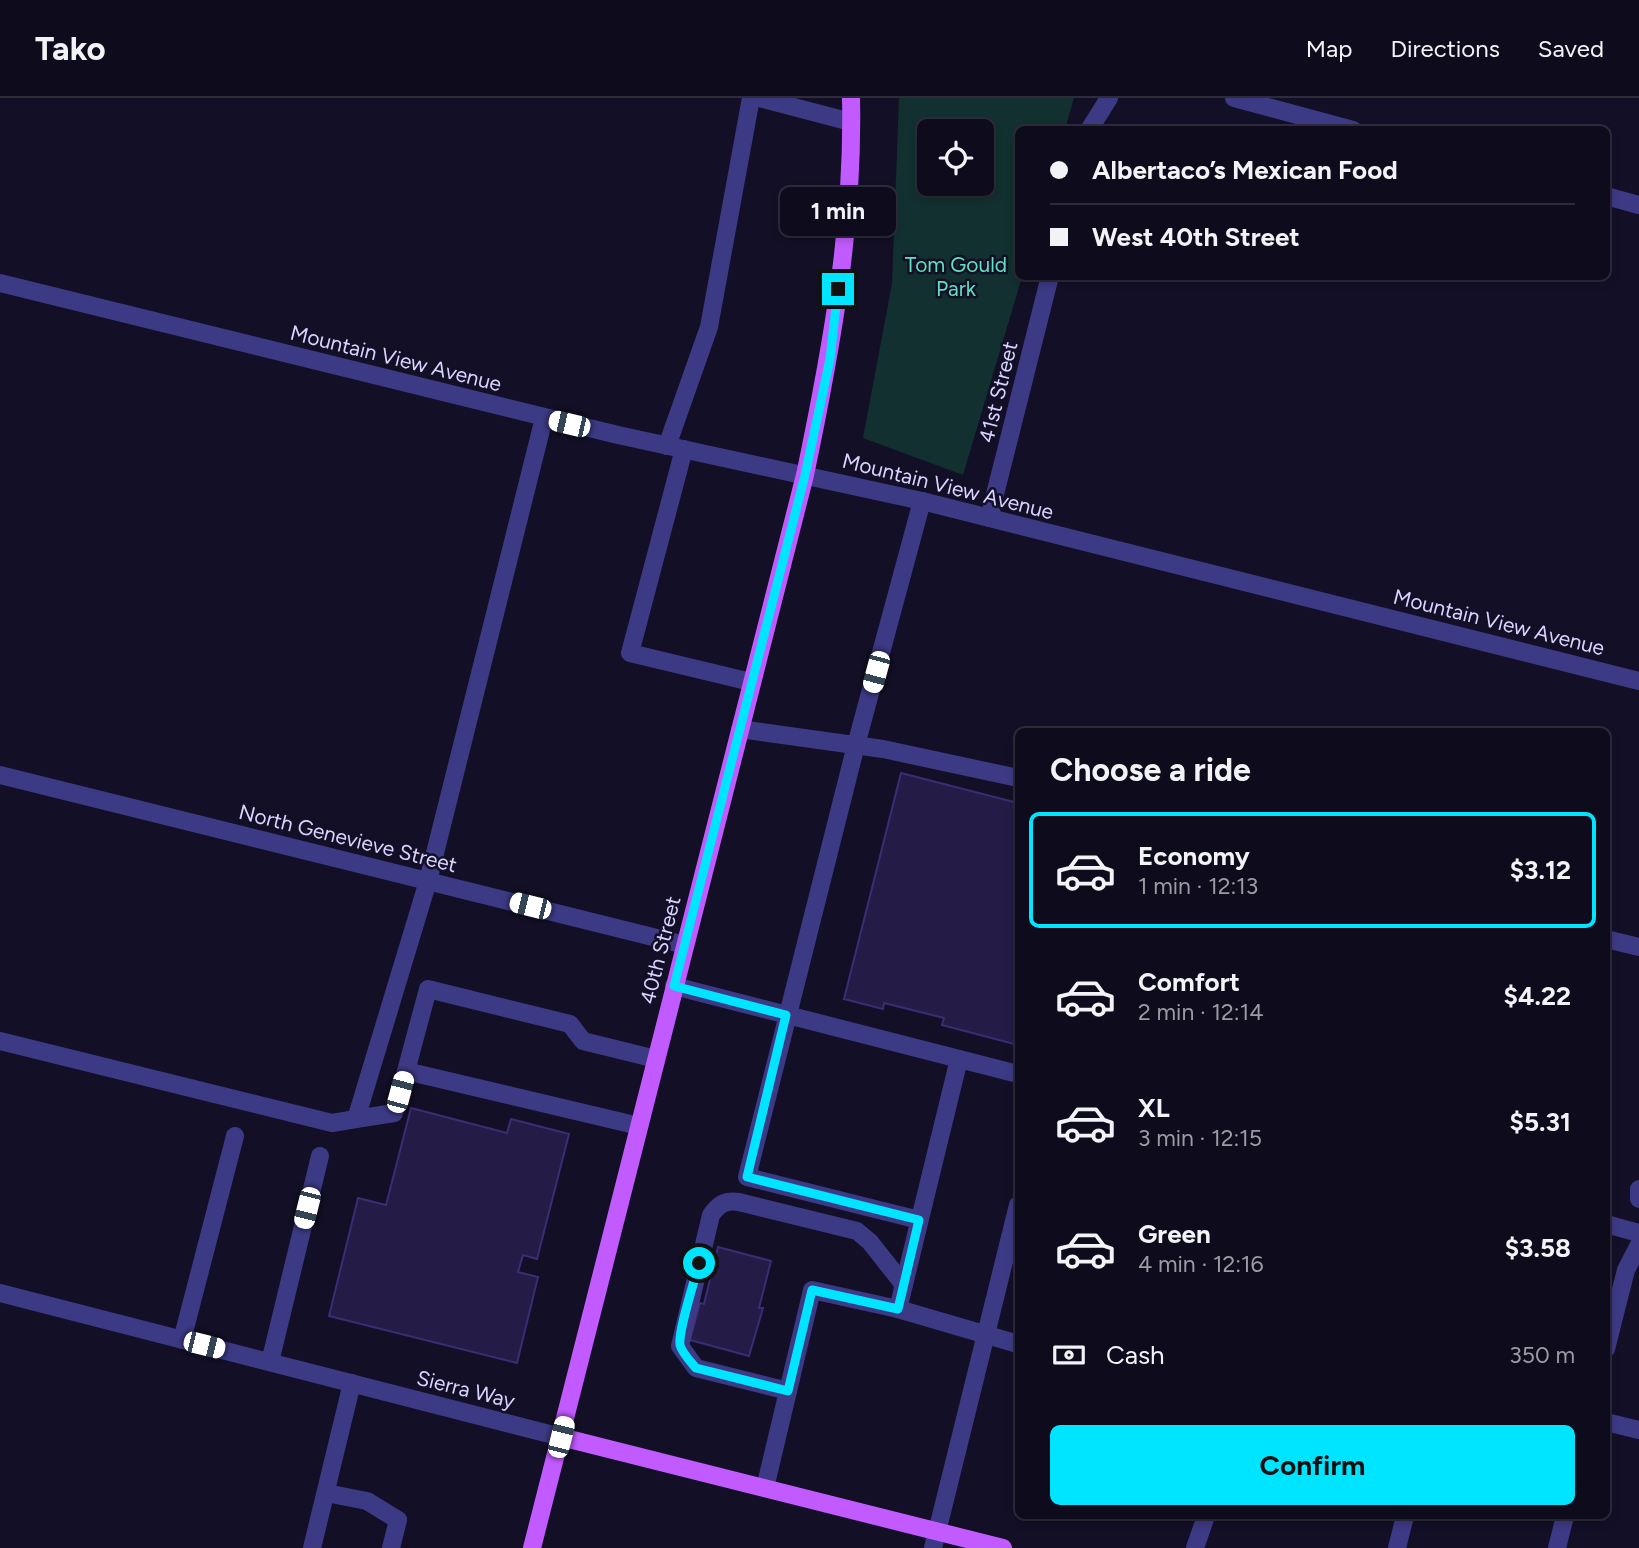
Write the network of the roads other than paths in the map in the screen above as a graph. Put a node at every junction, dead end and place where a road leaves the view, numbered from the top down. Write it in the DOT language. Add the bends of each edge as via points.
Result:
graph roads {
  1 [pos="751,98"];
  2 [pos="759,98"];
  3 [pos="851,98"];
  4 [pos="1109,98"];
  5 [pos="1234,98"];
  6 [pos="851,121"];
  7 [pos="1092,126"];
  8 [pos="1338,126"];
  9 [pos="1610,197"];
  10 [pos="1639,205"];
  11 [pos="1049,280"];
  12 [pos="0,283"];
  13 [pos="544,418"];
  14 [pos="675,447"];
  15 [pos="805,475"];
  16 [pos="922,501"];
  17 [pos="989,518"];
  18 [pos="1639,681"];
  19 [pos="751,682"];
  20 [pos="740,729"];
  21 [pos="856,745"];
  22 [pos="0,775"];
  23 [pos="1015,777"];
  24 [pos="428,881"];
  25 [pos="1610,940"];
  26 [pos="685,945"];
  27 [pos="1639,947"];
  28 [pos="674,986"];
  29 [pos="786,1015"];
  30 [pos="0,1041"];
  31 [pos="656,1059"];
  32 [pos="959,1059"];
  33 [pos="406,1071"];
  34 [pos="1015,1073"];
  35 [pos="356,1119"];
  36 [pos="639,1126"];
  37 [pos="235,1136"];
  38 [pos="320,1156"];
  39 [pos="1639,1189"];
  40 [pos="1639,1199"];
  41 [pos="1015,1218"];
  42 [pos="919,1220"];
  43 [pos="1610,1225"];
  44 [pos="1639,1233"];
  45 [pos="1639,1245"];
  46 [pos="904,1285"];
  47 [pos="0,1293"];
  48 [pos="898,1309"];
  49 [pos="1610,1333"];
  50 [pos="985,1335"];
  51 [pos="182,1340"];
  52 [pos="1015,1342"];
  53 [pos="270,1362"];
  54 [pos="352,1383"];
  55 [pos="788,1391"];
  56 [pos="1610,1423"];
  57 [pos="1639,1430"];
  58 [pos="561,1437"];
  59 [pos="765,1488"];
  60 [pos="326,1493"];
  61 [pos="1205,1519"];
  62 [pos="1404,1519"];
  63 [pos="1564,1519"];
  64 [pos="934,1540"];
  65 [pos="312,1548"];
  66 [pos="391,1548"];
  67 [pos="532,1548"];
  68 [pos="1003,1548"];
  69 [pos="1195,1548"];
  70 [pos="1397,1548"];
  71 [pos="1557,1548"];
  1 -- 14 [label="street" via="709,327"];
  2 -- 6 [label="street"];
  3 -- 6 [label="main road, 40th Street"];
  4 -- 7 [label="street"];
  5 -- 8 [label="street"];
  6 -- 15 [label="main road, 40th Street" via="844,242 831,346"];
  9 -- 10 [label="street"];
  11 -- 17 [label="street, 41st Street"];
  12 -- 13 [label="street, Mountain View Avenue"];
  13 -- 14 [label="street, Mountain View Avenue"];
  13 -- 24 [label="street"];
  14 -- 15 [label="street, Mountain View Avenue"];
  14 -- 19 [label="street" via="630,653"];
  15 -- 16 [label="street, Mountain View Avenue"];
  15 -- 19 [label="main road, 40th Street"];
  16 -- 17 [label="street, Mountain View Avenue"];
  16 -- 21 [label="street"];
  17 -- 18 [label="street, Mountain View Avenue"];
  19 -- 20 [label="main road, 40th Street"];
  20 -- 21 [label="street"];
  20 -- 26 [label="main road, 40th Street"];
  21 -- 23 [label="street"];
  21 -- 29 [label="street"];
  22 -- 24 [label="street, North Genevieve Street"];
  24 -- 26 [label="street, North Genevieve Street"];
  24 -- 35 [label="street"];
  25 -- 27 [label="street"];
  26 -- 28 [label="main road, 40th Street"];
  28 -- 29 [label="street"];
  28 -- 31 [label="main road, 40th Street"];
  29 -- 32 [label="street"];
  29 -- 42 [label="street" via="747,1177"];
  30 -- 35 [label="street" via="332,1123"];
  31 -- 33 [label="street" via="583,1041 570,1024 428,989"];
  31 -- 36 [label="main road, 40th Street"];
  32 -- 34 [label="street"];
  32 -- 42 [label="street"];
  33 -- 35 [label="street" via="394,1114"];
  33 -- 36 [label="street"];
  36 -- 58 [label="main road, 40th Street"];
  37 -- 51 [label="street"];
  38 -- 53 [label="street"];
  39 -- 40 [label="street"];
  41 -- 50 [label="street"];
  42 -- 46 [label="street"];
  43 -- 44 [label="street"];
  45 -- 49 [label="street" via="1626,1270"];
  46 -- 48 [label="street"];
  46 -- 55 [label="street" via="857,1231 739,1202 728,1200 718,1205 711,1216 680,1346 696,1368"];
  47 -- 51 [label="street, Sierra Way"];
  48 -- 50 [label="street"];
  48 -- 55 [label="street" via="812,1290"];
  50 -- 52 [label="street"];
  50 -- 64 [label="street"];
  51 -- 53 [label="street, Sierra Way"];
  53 -- 54 [label="street, Sierra Way"];
  54 -- 58 [label="street, Sierra Way"];
  54 -- 60 [label="street"];
  55 -- 59 [label="street"];
  56 -- 57 [label="street"];
  58 -- 59 [label="main road, Sierra Way"];
  58 -- 67 [label="main road, 40th Street"];
  59 -- 64 [label="main road, Sierra Way"];
  60 -- 65 [label="street"];
  60 -- 66 [label="street" via="366,1501 398,1520"];
  61 -- 69 [label="street"];
  62 -- 70 [label="street"];
  63 -- 71 [label="street"];
  64 -- 68 [label="main road, Sierra Way"];
}
